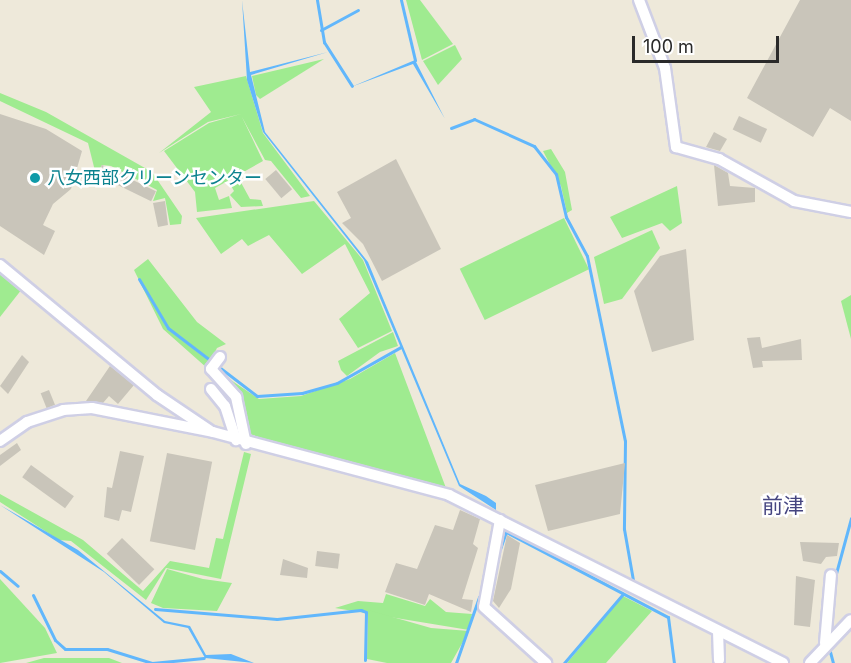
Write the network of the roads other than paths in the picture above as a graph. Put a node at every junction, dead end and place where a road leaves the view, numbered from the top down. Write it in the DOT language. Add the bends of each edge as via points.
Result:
graph roads {
  1 [pos="639,0"];
  2 [pos="851,213"];
  3 [pos="0,265"];
  4 [pos="220,357"];
  5 [pos="211,389"];
  6 [pos="213,432"];
  7 [pos="0,441"];
  8 [pos="241,442"];
  9 [pos="500,520"];
  10 [pos="831,575"];
  11 [pos="851,620"];
  12 [pos="718,631"];
  13 [pos="825,643"];
  14 [pos="719,660"];
  15 [pos="546,663"];
  16 [pos="783,663"];
  17 [pos="810,663"];
  1 -- 2 [label="street" via="665,68 676,147 719,159 794,201"];
  3 -- 6 [label="street" via="157,395"];
  4 -- 8 [label="street" via="212,369 236,397"];
  5 -- 8 [label="street" via="225,406"];
  6 -- 7 [label="street" via="92,408 63,410 27,422"];
  6 -- 8 [label="street"];
  8 -- 9 [label="street" via="449,495"];
  9 -- 12 [label="street"];
  9 -- 15 [label="street" via="484,607"];
  10 -- 13 [label="street"];
  11 -- 13 [label="street"];
  12 -- 14 [label="street"];
  12 -- 16 [label="street"];
  13 -- 17 [label="street"];
}
